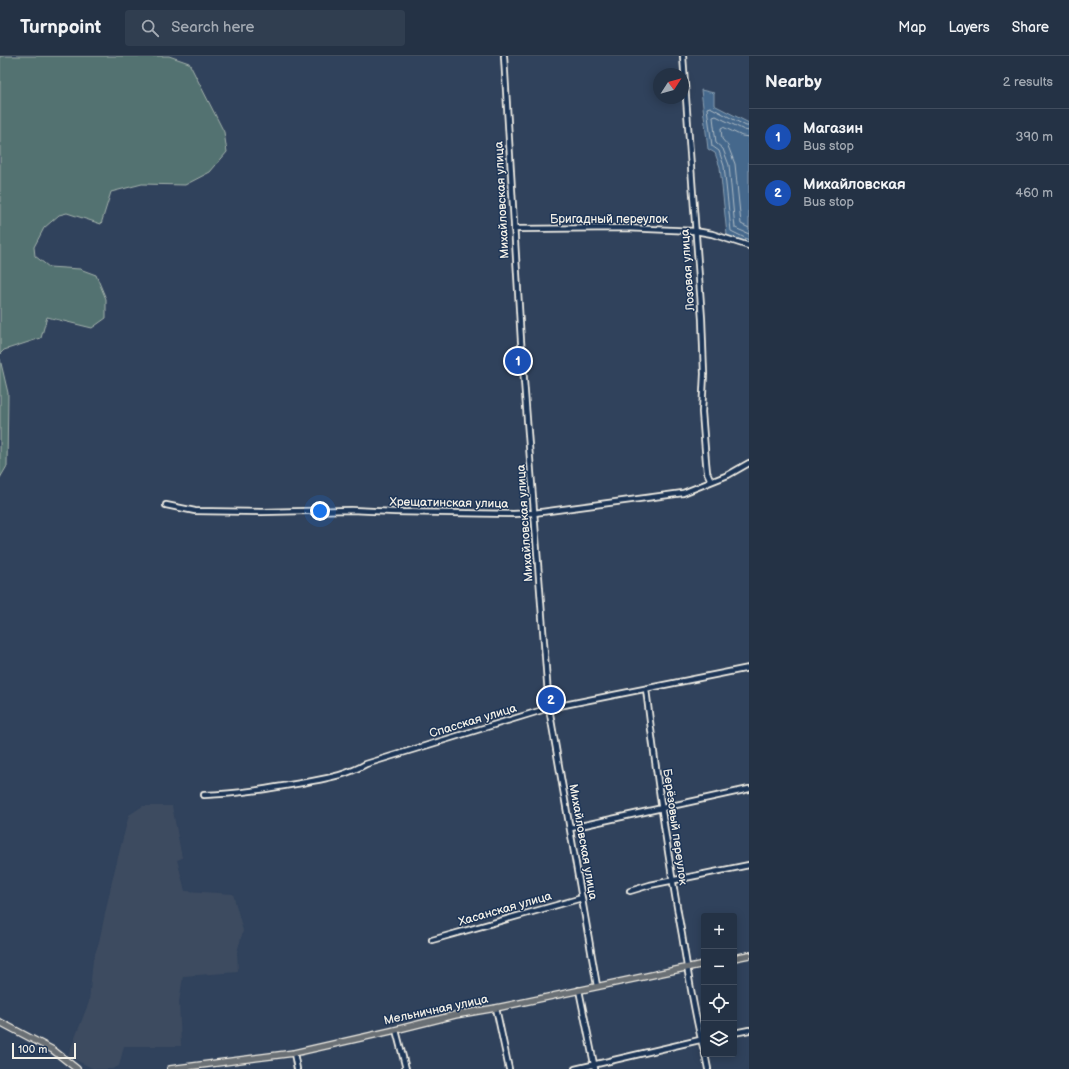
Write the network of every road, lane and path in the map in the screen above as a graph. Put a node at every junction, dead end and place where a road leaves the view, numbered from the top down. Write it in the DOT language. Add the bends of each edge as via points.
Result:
graph roads {
  1 [pos="504,56"];
  2 [pos="683,56"];
  3 [pos="514,229"];
  4 [pos="695,231"];
  5 [pos="749,246"];
  6 [pos="749,463"];
  7 [pos="711,481"];
  8 [pos="166,505"];
  9 [pos="534,512"];
  10 [pos="749,668"];
  11 [pos="646,689"];
  12 [pos="550,708"];
  13 [pos="749,788"];
  14 [pos="204,795"];
  15 [pos="661,808"];
  16 [pos="571,828"];
  17 [pos="749,865"];
  18 [pos="672,880"];
  19 [pos="630,891"];
  20 [pos="582,898"];
  21 [pos="432,940"];
  22 [pos="749,955"];
  23 [pos="737,957"];
  24 [pos="701,965"];
  25 [pos="687,967"];
  26 [pos="597,986"];
  27 [pos="579,990"];
  28 [pos="496,1008"];
  29 [pos="0,1022"];
  30 [pos="396,1030"];
  31 [pos="749,1030"];
  32 [pos="737,1032"];
  33 [pos="701,1034"];
  34 [pos="701,1039"];
  35 [pos="294,1053"];
  36 [pos="705,1057"];
  37 [pos="595,1067"];
  38 [pos="77,1069"];
  39 [pos="170,1069"];
  40 [pos="297,1069"];
  41 [pos="406,1069"];
  42 [pos="509,1069"];
  43 [pos="575,1069"];
  44 [pos="708,1069"];
  1 -- 3 [label="street, Михайловская улица"];
  2 -- 4 [label="street, Лозовая улица"];
  3 -- 4 [label="street, Бригадный переулок" via="625,228"];
  3 -- 9 [label="street, Михайловская улица"];
  4 -- 5 [label="street, Бригадный переулок"];
  4 -- 7 [label="street, Лозовая улица" via="704,356 702,412 707,472"];
  6 -- 7 [label="street, Хрещатинская улица"];
  7 -- 9 [label="street, Хрещатинская улица" via="683,493"];
  8 -- 9 [label="street, Хрещатинская улица" via="195,511 351,510 513,514"];
  9 -- 12 [label="street, Михайловская улица"];
  10 -- 11 [label="street, Спасская улица"];
  11 -- 12 [label="street, Спасская улица"];
  11 -- 15 [label="street, Берёзовый переулок"];
  12 -- 14 [label="street, Спасская улица" via="366,764 345,774 267,790"];
  12 -- 16 [label="street, Михайловская улица"];
  13 -- 15 [label="street"];
  15 -- 16 [label="street"];
  15 -- 18 [label="street, Берёзовый переулок"];
  16 -- 20 [label="street, Михайловская улица"];
  17 -- 18 [label="street"];
  18 -- 19 [label="street"];
  18 -- 25 [label="street, Берёзовый переулок"];
  20 -- 21 [label="street, Хасанская улица"];
  20 -- 26 [label="street, Михайловская улица"];
  22 -- 23 [label="main road"];
  24 -- 25 [label="main road, Мельничная улица"];
  25 -- 26 [label="main road, Мельничная улица"];
  25 -- 33 [label="street, Берёзовый переулок"];
  26 -- 27 [label="main road, Мельничная улица"];
  27 -- 28 [label="main road, Мельничная улица"];
  27 -- 37 [label="street"];
  28 -- 30 [label="main road, Мельничная улица"];
  28 -- 42 [label="street"];
  29 -- 38 [label="main road" via="53,1050"];
  30 -- 35 [label="main road, Мельничная улица"];
  30 -- 41 [label="street"];
  31 -- 32 [label="street"];
  34 -- 37 [label="street"];
  35 -- 39 [label="main road, Мельничная улица"];
  35 -- 40 [label="street"];
  36 -- 44 [label="street, Берёзовый переулок"];
  37 -- 43 [label="street"];
}
